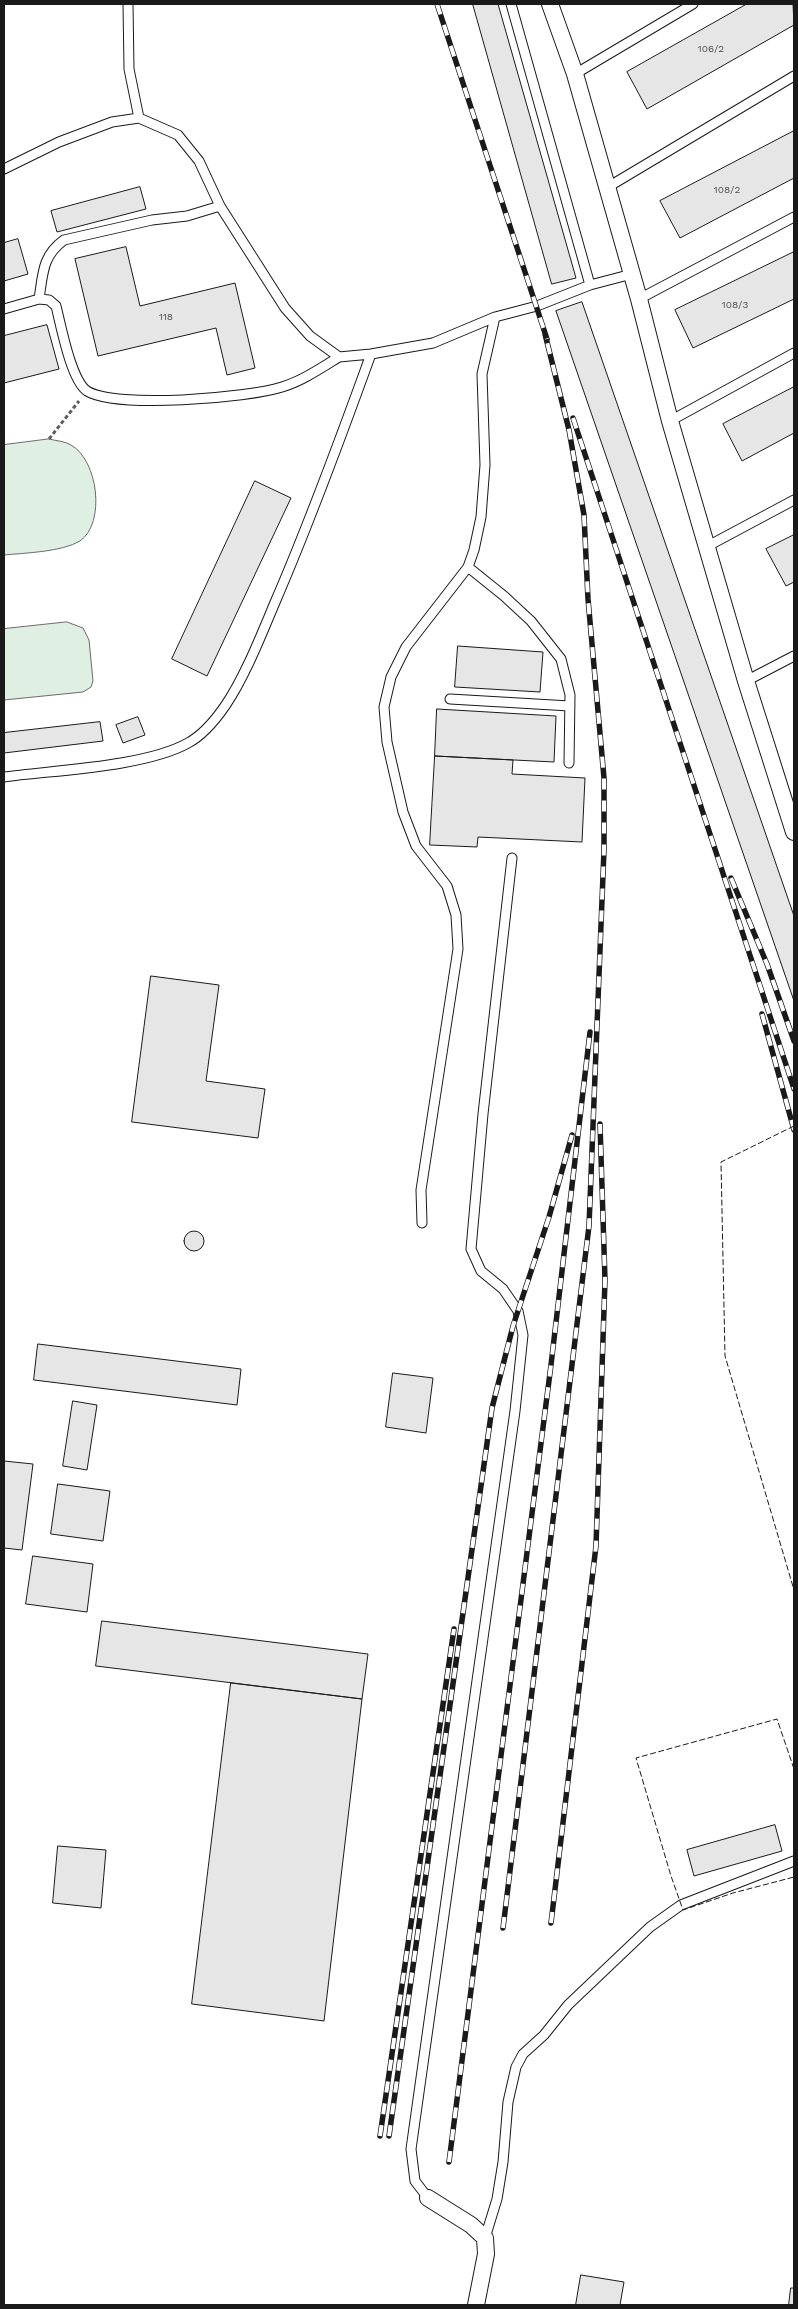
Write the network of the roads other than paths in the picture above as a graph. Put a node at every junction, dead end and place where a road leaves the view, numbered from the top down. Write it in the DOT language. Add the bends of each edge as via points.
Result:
graph roads {
  1 [pos="128,4"];
  2 [pos="511,4"];
  3 [pos="550,4"];
  4 [pos="693,4"];
  5 [pos="575,74"];
  6 [pos="794,76"];
  7 [pos="139,118"];
  8 [pos="4,169"];
  9 [pos="608,186"];
  10 [pos="220,206"];
  11 [pos="794,217"];
  12 [pos="632,274"];
  13 [pos="590,285"];
  14 [pos="39,299"];
  15 [pos="639,299"];
  16 [pos="4,308"];
  17 [pos="495,317"];
  18 [pos="794,353"];
  19 [pos="371,354"];
  20 [pos="339,357"];
  21 [pos="670,421"];
  22 [pos="794,500"];
  23 [pos="706,547"];
  24 [pos="468,568"];
  25 [pos="794,656"];
  26 [pos="746,681"];
  27 [pos="450,699"];
  28 [pos="570,706"];
  29 [pos="569,763"];
  30 [pos="4,777"];
  31 [pos="789,800"];
  32 [pos="794,832"];
  33 [pos="512,858"];
  34 [pos="422,1223"];
  35 [pos="794,1862"];
  36 [pos="428,2198"];
  37 [pos="485,2238"];
  38 [pos="476,2305"];
  1 -- 7 [label="lane" via="129,69"];
  2 -- 13 [label="lane"];
  3 -- 5 [label="street"];
  4 -- 5 [label="lane"];
  5 -- 9 [label="street"];
  6 -- 9 [label="lane"];
  7 -- 8 [label="lane" via="103,125"];
  7 -- 10 [label="lane" via="178,135 199,161"];
  9 -- 12 [label="street"];
  10 -- 14 [label="lane" via="187,216 152,220 64,240 52,248 46,258"];
  10 -- 20 [label="lane" via="284,308 310,336"];
  11 -- 15 [label="lane"];
  12 -- 13 [label="lane"];
  12 -- 15 [label="street"];
  13 -- 17 [label="lane" via="537,306"];
  14 -- 16 [label="lane"];
  14 -- 20 [label="lane" via="49,300 56,306 74,371 87,390 115,400 239,396 282,387 316,372"];
  15 -- 21 [label="street"];
  17 -- 19 [label="lane" via="433,343"];
  17 -- 24 [label="lane" via="482,374 485,465 481,517"];
  18 -- 21 [label="lane"];
  19 -- 20 [label="lane"];
  19 -- 30 [label="lane" via="306,531 262,634 226,704 211,724 191,742 169,753 111,764"];
  21 -- 23 [label="street"];
  22 -- 23 [label="lane"];
  23 -- 26 [label="street"];
  24 -- 28 [label="lane" via="511,602 549,641 561,658"];
  24 -- 34 [label="lane" via="406,647 391,677 384,707 387,742 403,812 416,846 447,886 456,915 458,949 421,1190"];
  25 -- 26 [label="lane"];
  26 -- 31 [label="street"];
  27 -- 28 [label="lane"];
  28 -- 29 [label="lane"];
  31 -- 32 [label="street"];
  33 -- 36 [label="lane" via="471,1249 481,1271 503,1289 518,1311 523,1335 411,2150 415,2181"];
  35 -- 37 [label="lane" via="682,1905 650,1927 575,1998 523,2054 516,2067 508,2102 503,2162"];
  36 -- 37 [label="street" via="471,2225"];
  37 -- 38 [label="street" via="486,2254"];
}
